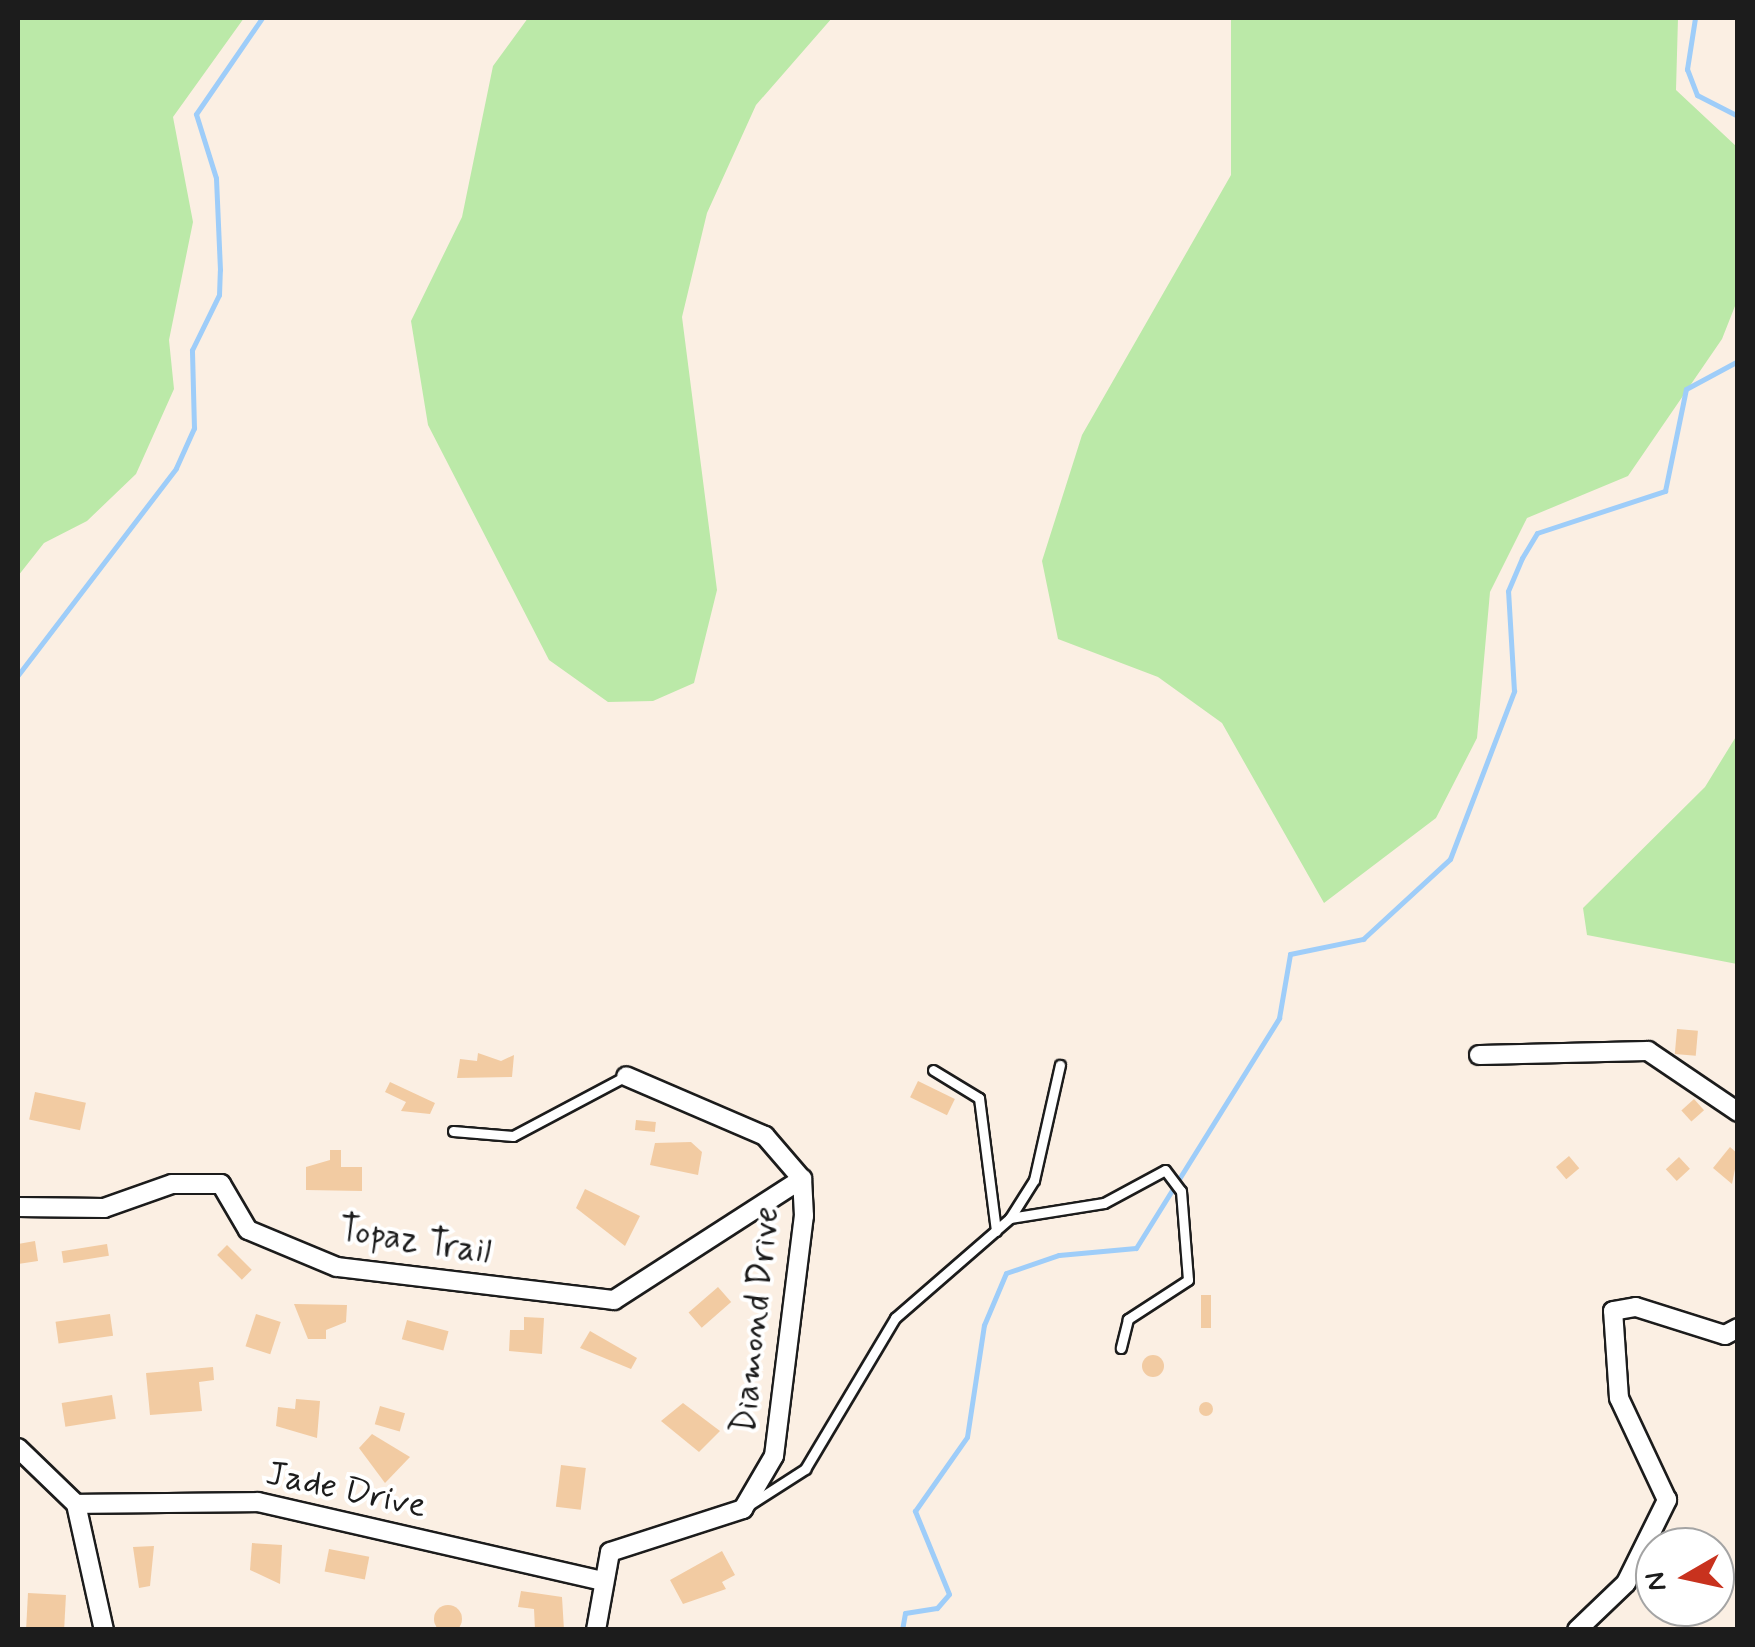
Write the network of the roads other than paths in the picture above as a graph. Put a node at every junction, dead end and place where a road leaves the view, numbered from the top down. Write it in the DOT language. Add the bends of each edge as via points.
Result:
graph roads {
  1 [pos="1478,1055"];
  2 [pos="1060,1065"];
  3 [pos="933,1070"];
  4 [pos="626,1076"];
  5 [pos="1738,1112"];
  6 [pos="453,1131"];
  7 [pos="802,1179"];
  8 [pos="18,1207"];
  9 [pos="1010,1218"];
  10 [pos="996,1231"];
  11 [pos="1738,1328"];
  12 [pos="1121,1348"];
  13 [pos="18,1448"];
  14 [pos="76,1504"];
  15 [pos="743,1509"];
  16 [pos="598,1580"];
  17 [pos="104,1630"];
  18 [pos="596,1630"];
  19 [pos="1577,1630"];
  1 -- 5 [label="street" via="1648,1051"];
  2 -- 9 [label="lane" via="1034,1180"];
  3 -- 10 [label="lane" via="979,1098"];
  4 -- 6 [label="lane" via="513,1136"];
  4 -- 7 [label="street, Diamond Drive" via="765,1136"];
  7 -- 8 [label="street, Topaz Trail" via="614,1300 338,1267 248,1230 221,1184 172,1184 104,1208"];
  7 -- 15 [label="street, Diamond Drive" via="774,1456"];
  9 -- 10 [label="lane"];
  9 -- 12 [label="lane" via="1104,1203 1166,1170 1182,1190 1188,1280 1128,1319"];
  10 -- 15 [label="lane" via="895,1318 805,1469"];
  11 -- 19 [label="street" via="1725,1335 1636,1307 1612,1311 1619,1398 1667,1500 1626,1583"];
  13 -- 14 [label="street"];
  14 -- 16 [label="street, Jade Drive" via="258,1502"];
  14 -- 17 [label="street"];
  15 -- 16 [label="street" via="610,1552"];
  16 -- 18 [label="street"];
}
